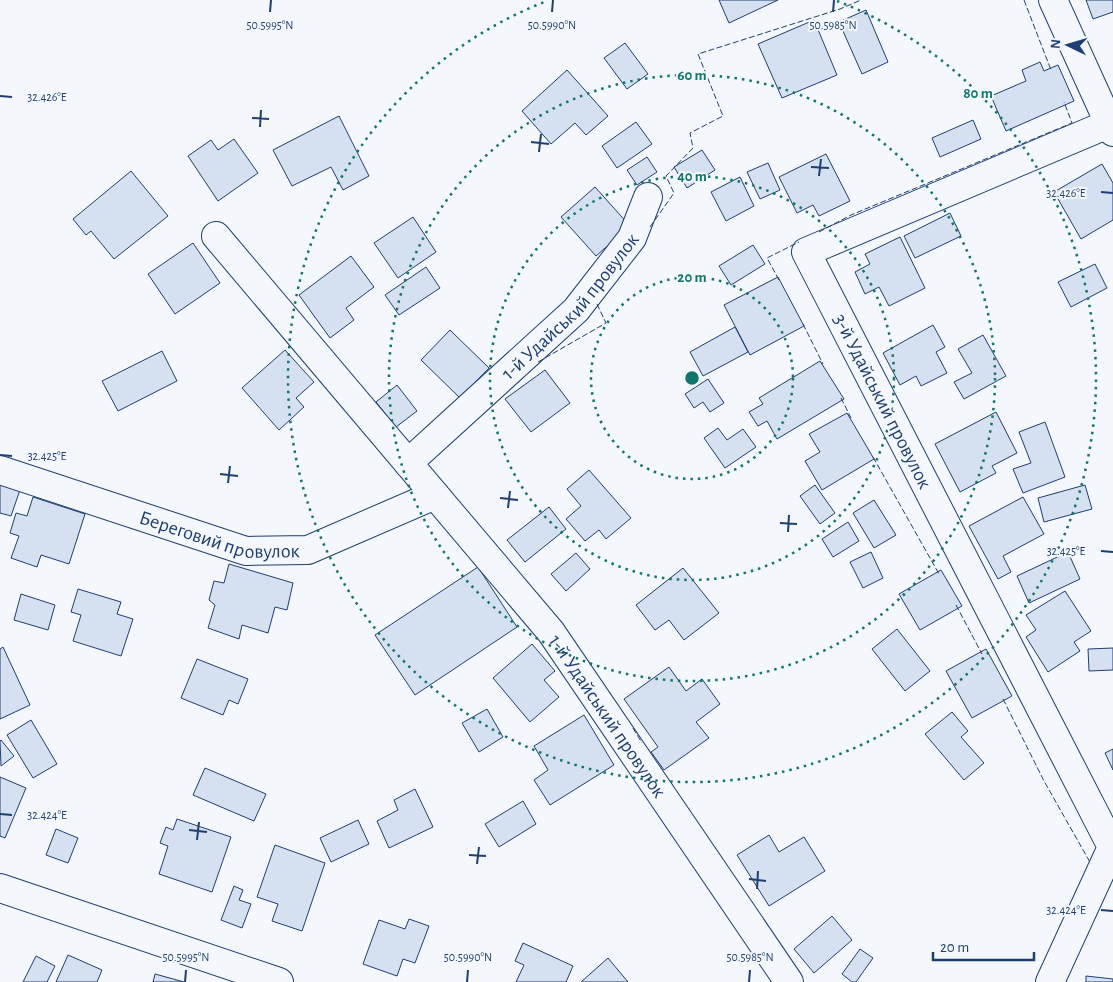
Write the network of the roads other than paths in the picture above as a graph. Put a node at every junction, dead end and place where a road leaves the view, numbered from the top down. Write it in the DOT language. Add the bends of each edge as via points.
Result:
graph roads {
  1 [pos="1053,0"];
  2 [pos="1112,126"];
  3 [pos="648,197"];
  4 [pos="216,236"];
  5 [pos="408,463"];
  6 [pos="0,470"];
  7 [pos="435,495"];
  8 [pos="1113,847"];
  9 [pos="0,888"];
  10 [pos="279,982"];
  11 [pos="789,982"];
  12 [pos="1050,982"];
  1 -- 2 [label="street"];
  2 -- 8 [label="street, 3-й Удайський провулок" via="806,252"];
  3 -- 5 [label="street, 1-й Удайський провулок" via="632,238 576,310"];
  4 -- 5 [label="street, 1-й Удайський провулок"];
  5 -- 7 [label="street, 1-й Удайський провулок"];
  6 -- 7 [label="street, Береговий провулок" via="246,550 308,550"];
  7 -- 11 [label="street, 1-й Удайський провулок" via="551,632"];
  8 -- 12 [label="street, 3-й Удайський провулок"];
  9 -- 10 [label="street"];
}
